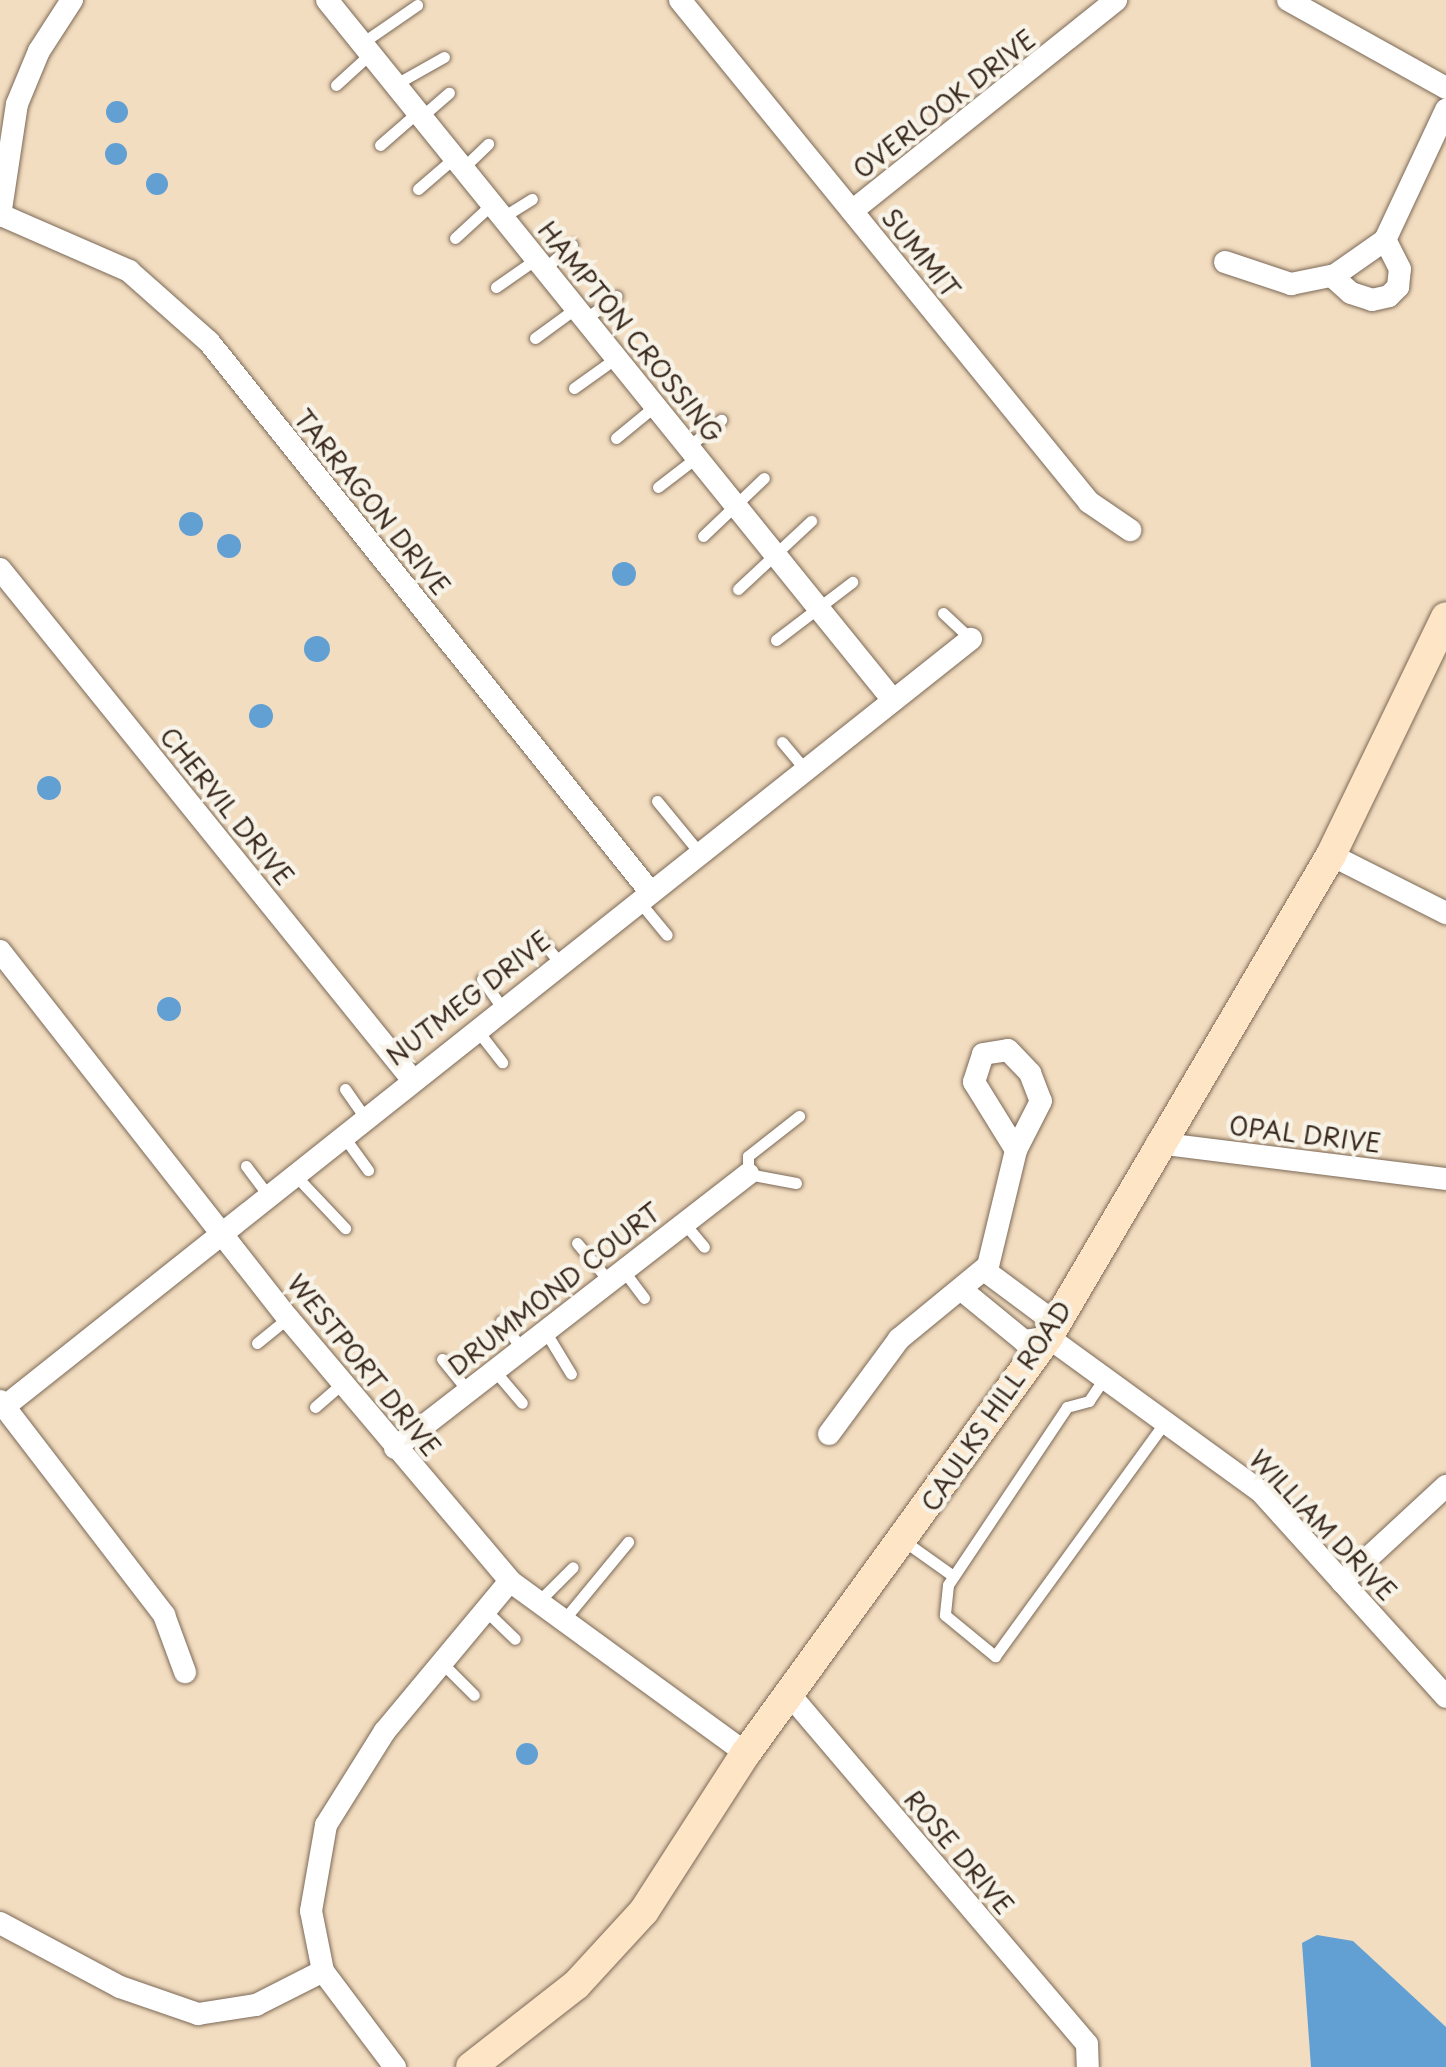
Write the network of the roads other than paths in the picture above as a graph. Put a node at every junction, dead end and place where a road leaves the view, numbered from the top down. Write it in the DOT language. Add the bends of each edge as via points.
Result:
graph roads {
  1 [pos="72,0"];
  2 [pos="327,0"];
  3 [pos="680,0"];
  4 [pos="1116,0"];
  5 [pos="1288,0"];
  6 [pos="418,5"];
  7 [pos="366,48"];
  8 [pos="444,56"];
  9 [pos="396,84"];
  10 [pos="336,85"];
  11 [pos="1446,88"];
  12 [pos="449,93"];
  13 [pos="1446,110"];
  14 [pos="420,114"];
  15 [pos="488,144"];
  16 [pos="380,145"];
  17 [pos="459,163"];
  18 [pos="418,189"];
  19 [pos="532,198"];
  20 [pos="497,211"];
  21 [pos="852,211"];
  22 [pos="0,216"];
  23 [pos="454,238"];
  24 [pos="1384,240"];
  25 [pos="572,245"];
  26 [pos="1225,262"];
  27 [pos="540,264"];
  28 [pos="1332,276"];
  29 [pos="496,287"];
  30 [pos="617,296"];
  31 [pos="580,314"];
  32 [pos="535,338"];
  33 [pos="616,358"];
  34 [pos="574,388"];
  35 [pos="655,406"];
  36 [pos="721,420"];
  37 [pos="616,438"];
  38 [pos="693,452"];
  39 [pos="764,478"];
  40 [pos="658,487"];
  41 [pos="734,503"];
  42 [pos="811,520"];
  43 [pos="1130,530"];
  44 [pos="704,536"];
  45 [pos="774,552"];
  46 [pos="0,569"];
  47 [pos="852,582"];
  48 [pos="738,588"];
  49 [pos="817,605"];
  50 [pos="943,612"];
  51 [pos="1446,617"];
  52 [pos="971,639"];
  53 [pos="776,640"];
  54 [pos="892,698"];
  55 [pos="782,742"];
  56 [pos="804,768"];
  57 [pos="657,800"];
  58 [pos="698,851"];
  59 [pos="1331,855"];
  60 [pos="643,894"];
  61 [pos="1446,914"];
  62 [pos="667,935"];
  63 [pos="538,936"];
  64 [pos="0,951"];
  65 [pos="558,962"];
  66 [pos="482,979"];
  67 [pos="501,1006"];
  68 [pos="474,1027"];
  69 [pos="502,1062"];
  70 [pos="411,1078"];
  71 [pos="345,1090"];
  72 [pos="364,1116"];
  73 [pos="799,1116"];
  74 [pos="342,1134"];
  75 [pos="1157,1143"];
  76 [pos="1016,1150"];
  77 [pos="246,1166"];
  78 [pos="368,1170"];
  79 [pos="293,1173"];
  80 [pos="748,1174"];
  81 [pos="1446,1179"];
  82 [pos="796,1183"];
  83 [pos="267,1194"];
  84 [pos="684,1223"];
  85 [pos="344,1228"];
  86 [pos="222,1232"];
  87 [pos="578,1243"];
  88 [pos="704,1247"];
  89 [pos="984,1270"];
  90 [pos="616,1275"];
  91 [pos="963,1291"];
  92 [pos="644,1298"];
  93 [pos="288,1318"];
  94 [pos="501,1321"];
  95 [pos="545,1331"];
  96 [pos="1048,1337"];
  97 [pos="258,1343"];
  98 [pos="522,1349"];
  99 [pos="442,1359"];
  100 [pos="494,1370"];
  101 [pos="570,1374"];
  102 [pos="1105,1377"];
  103 [pos="343,1383"];
  104 [pos="468,1391"];
  105 [pos="522,1403"];
  106 [pos="2,1404"];
  107 [pos="315,1407"];
  108 [pos="1166,1420"];
  109 [pos="829,1434"];
  110 [pos="396,1448"];
  111 [pos="1446,1486"];
  112 [pos="904,1541"];
  113 [pos="628,1542"];
  114 [pos="574,1566"];
  115 [pos="954,1576"];
  116 [pos="510,1580"];
  117 [pos="1342,1582"];
  118 [pos="538,1602"];
  119 [pos="485,1610"];
  120 [pos="562,1622"];
  121 [pos="515,1639"];
  122 [pos="442,1663"];
  123 [pos="185,1672"];
  124 [pos="474,1695"];
  125 [pos="790,1695"];
  126 [pos="1446,1696"];
  127 [pos="746,1752"];
  128 [pos="2,1929"];
  129 [pos="322,1971"];
  130 [pos="1087,2056"];
  131 [pos="395,2067"];
  132 [pos="471,2067"];
  1 -- 22 [label="street" via="39,51 17,104"];
  2 -- 7 [label="street, HAMPTON CROSSING"];
  3 -- 21 [label="street, SUMMIT"];
  4 -- 21 [label="street, OVERLOOK DRIVE"];
  5 -- 11 [label="street"];
  6 -- 7 [label="lane"];
  7 -- 9 [label="street, HAMPTON CROSSING"];
  7 -- 10 [label="lane"];
  8 -- 9 [label="lane"];
  9 -- 14 [label="street, HAMPTON CROSSING"];
  12 -- 14 [label="lane"];
  13 -- 24 [label="street"];
  14 -- 16 [label="lane"];
  14 -- 17 [label="street, HAMPTON CROSSING"];
  15 -- 17 [label="lane"];
  17 -- 18 [label="lane"];
  17 -- 20 [label="street, HAMPTON CROSSING"];
  19 -- 20 [label="lane"];
  20 -- 23 [label="lane"];
  20 -- 27 [label="street, HAMPTON CROSSING"];
  21 -- 43 [label="street, SUMMIT" via="1089,502"];
  22 -- 60 [label="street, TARRAGON DRIVE" via="128,271 196,329"];
  24 -- 28 [label="street"];
  24 -- 28 [label="street" via="1400,269 1389,296 1351,293"];
  25 -- 27 [label="lane"];
  26 -- 28 [label="street" via="1291,284"];
  27 -- 29 [label="lane"];
  27 -- 31 [label="street, HAMPTON CROSSING"];
  30 -- 31 [label="lane"];
  31 -- 32 [label="lane"];
  31 -- 33 [label="street, HAMPTON CROSSING"];
  33 -- 34 [label="lane"];
  33 -- 35 [label="street, HAMPTON CROSSING"];
  35 -- 37 [label="lane"];
  35 -- 38 [label="street, HAMPTON CROSSING"];
  36 -- 38 [label="lane"];
  38 -- 40 [label="lane"];
  38 -- 41 [label="street, HAMPTON CROSSING"];
  39 -- 41 [label="lane"];
  41 -- 44 [label="lane"];
  41 -- 45 [label="street, HAMPTON CROSSING"];
  42 -- 45 [label="lane"];
  45 -- 48 [label="lane"];
  45 -- 49 [label="street, HAMPTON CROSSING"];
  46 -- 70 [label="street, CHERVIL DRIVE"];
  47 -- 49 [label="lane"];
  49 -- 53 [label="lane"];
  49 -- 54 [label="street, HAMPTON CROSSING"];
  50 -- 52 [label="lane"];
  51 -- 59 [label="main road, CAULKS HILL ROAD"];
  52 -- 54 [label="street, NUTMEG DRIVE"];
  54 -- 56 [label="street, NUTMEG DRIVE"];
  55 -- 56 [label="lane"];
  56 -- 58 [label="street, NUTMEG DRIVE"];
  57 -- 58 [label="lane"];
  58 -- 60 [label="street, NUTMEG DRIVE"];
  59 -- 61 [label="street"];
  59 -- 75 [label="main road, CAULKS HILL ROAD"];
  60 -- 62 [label="lane"];
  60 -- 65 [label="street, NUTMEG DRIVE"];
  63 -- 65 [label="lane"];
  64 -- 86 [label="street, WESTPORT DRIVE"];
  65 -- 67 [label="street, NUTMEG DRIVE"];
  66 -- 67 [label="lane"];
  67 -- 68 [label="street, NUTMEG DRIVE"];
  68 -- 69 [label="lane"];
  68 -- 70 [label="street, NUTMEG DRIVE"];
  70 -- 72 [label="street, NUTMEG DRIVE"];
  71 -- 72 [label="lane"];
  72 -- 74 [label="street, NUTMEG DRIVE"];
  73 -- 80 [label="lane" via="748,1156"];
  74 -- 78 [label="lane"];
  74 -- 79 [label="street, NUTMEG DRIVE"];
  75 -- 81 [label="street, OPAL DRIVE"];
  75 -- 96 [label="main road, CAULKS HILL ROAD"];
  76 -- 89 [label="street" via="997,1243"];
  77 -- 83 [label="lane"];
  79 -- 83 [label="street, NUTMEG DRIVE"];
  79 -- 85 [label="lane"];
  80 -- 82 [label="lane"];
  80 -- 84 [label="street, DRUMMOND COURT"];
  83 -- 86 [label="street, NUTMEG DRIVE"];
  84 -- 88 [label="lane"];
  84 -- 90 [label="street, DRUMMOND COURT"];
  86 -- 93 [label="street, WESTPORT DRIVE"];
  86 -- 106 [label="street, NUTMEG DRIVE"];
  87 -- 90 [label="lane"];
  89 -- 91 [label="street"];
  89 -- 96 [label="street" via="1046,1316"];
  90 -- 92 [label="lane"];
  90 -- 95 [label="street, DRUMMOND COURT"];
  91 -- 96 [label="street" via="1024,1341"];
  91 -- 109 [label="street" via="900,1340"];
  93 -- 97 [label="lane"];
  93 -- 103 [label="street, WESTPORT DRIVE"];
  94 -- 98 [label="lane"];
  95 -- 98 [label="street, DRUMMOND COURT"];
  95 -- 101 [label="lane"];
  96 -- 102 [label="street, WILLIAM DRIVE"];
  96 -- 112 [label="main road, CAULKS HILL ROAD"];
  98 -- 100 [label="street, DRUMMOND COURT"];
  99 -- 104 [label="lane"];
  100 -- 104 [label="street, DRUMMOND COURT"];
  100 -- 105 [label="lane"];
  102 -- 108 [label="street, WILLIAM DRIVE"];
  102 -- 115 [label="lane" via="1089,1401 1067,1407"];
  103 -- 107 [label="lane"];
  103 -- 110 [label="street, WESTPORT DRIVE"];
  104 -- 110 [label="street, DRUMMOND COURT"];
  106 -- 123 [label="street" via="164,1614"];
  108 -- 115 [label="lane" via="994,1656 944,1615"];
  108 -- 117 [label="street, WILLIAM DRIVE" via="1261,1492"];
  110 -- 116 [label="street, WESTPORT DRIVE"];
  111 -- 117 [label="street"];
  112 -- 115 [label="lane"];
  112 -- 125 [label="main road, CAULKS HILL ROAD"];
  113 -- 120 [label="lane"];
  114 -- 118 [label="lane"];
  116 -- 118 [label="street, WESTPORT DRIVE"];
  116 -- 119 [label="street"];
  117 -- 126 [label="street, WILLIAM DRIVE"];
  118 -- 120 [label="street, WESTPORT DRIVE"];
  119 -- 121 [label="lane"];
  119 -- 122 [label="street"];
  120 -- 127 [label="street, WESTPORT DRIVE"];
  122 -- 124 [label="lane"];
  122 -- 129 [label="street" via="385,1731 326,1825 311,1911"];
  125 -- 127 [label="main road, CAULKS HILL ROAD"];
  125 -- 130 [label="street, ROSE DRIVE"];
  127 -- 132 [label="main road, CAULKS HILL ROAD" via="644,1910 576,1985"];
  128 -- 129 [label="street" via="120,1987 198,2014 256,2006"];
  129 -- 131 [label="street"];
}
